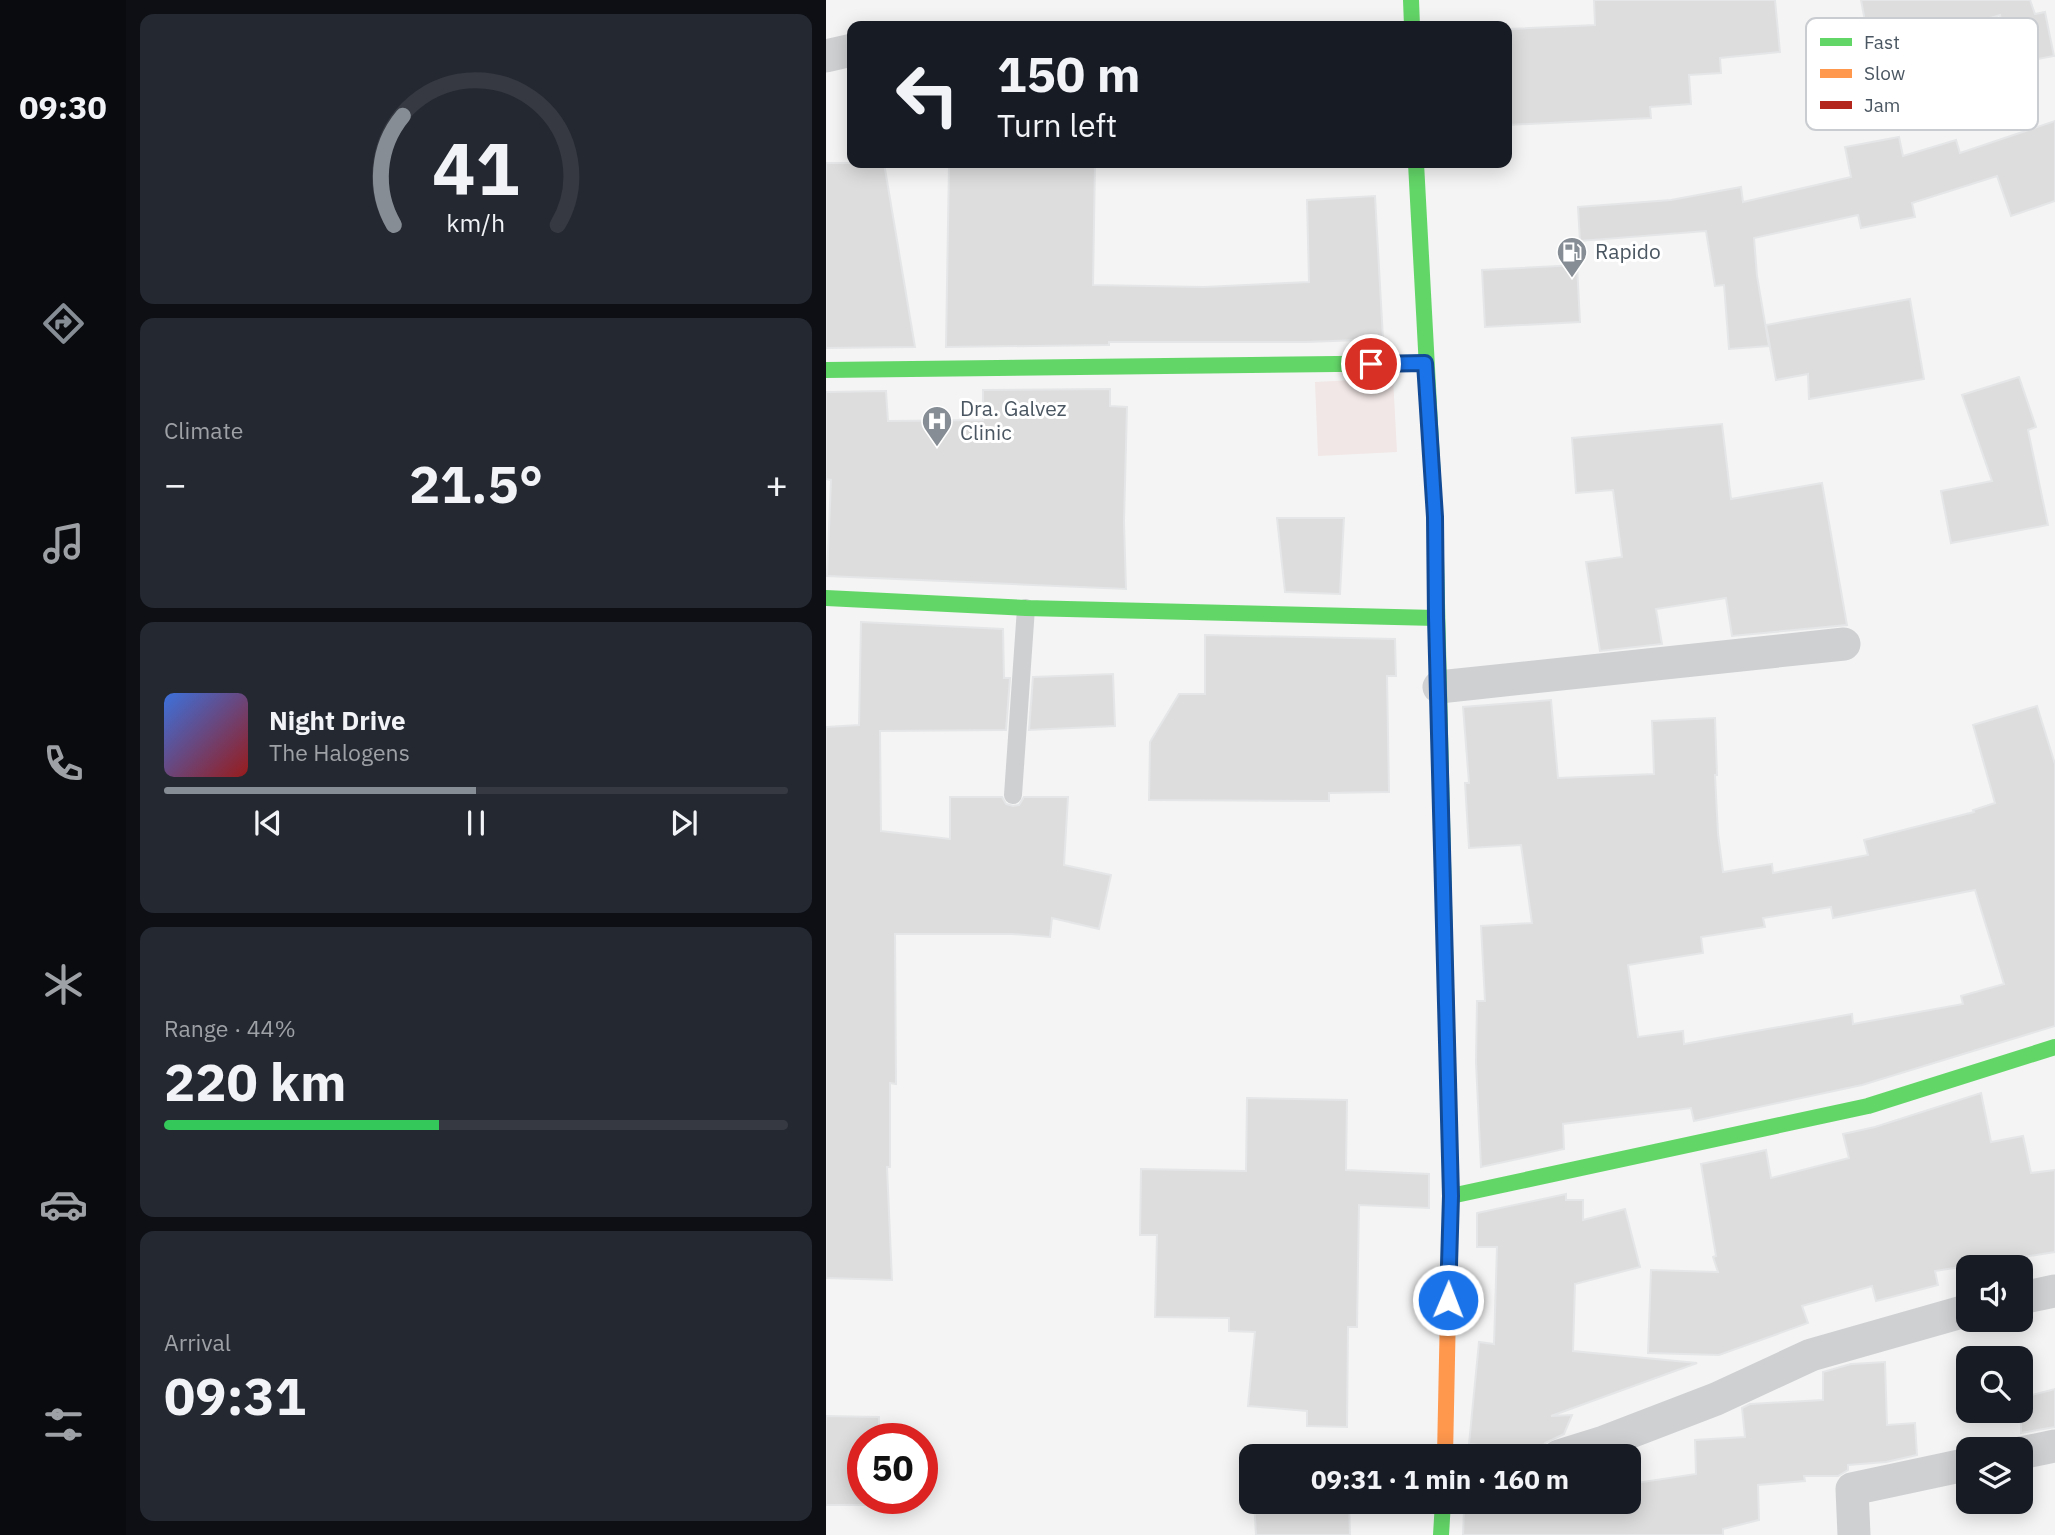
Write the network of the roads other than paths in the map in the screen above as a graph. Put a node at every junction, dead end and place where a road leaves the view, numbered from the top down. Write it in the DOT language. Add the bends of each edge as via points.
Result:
graph roads {
  1 [pos="1411,0"];
  2 [pos="1412,21"];
  3 [pos="847,51"];
  4 [pos="826,56"];
  5 [pos="1416,168"];
  6 [pos="1425,363"];
  7 [pos="826,370"];
  8 [pos="826,598"];
  9 [pos="1026,608"];
  10 [pos="1436,618"];
  11 [pos="1844,644"];
  12 [pos="1438,687"];
  13 [pos="1013,795"];
  14 [pos="2055,1047"];
  15 [pos="1451,1196"];
  16 [pos="2055,1291"];
  17 [pos="2033,1296"];
  18 [pos="1956,1314"];
  19 [pos="1445,1444"];
  20 [pos="1598,1444"];
  21 [pos="2055,1446"];
  22 [pos="2033,1451"];
  23 [pos="1956,1467"];
  24 [pos="1442,1514"];
  25 [pos="1441,1535"];
  26 [pos="1854,1535"];
  1 -- 2 [label="street"];
  3 -- 4 [label="street"];
  5 -- 6 [label="street"];
  6 -- 7 [label="street"];
  6 -- 10 [label="street"];
  8 -- 9 [label="street"];
  9 -- 10 [label="street"];
  9 -- 13 [label="lane"];
  10 -- 12 [label="street"];
  11 -- 12 [label="street"];
  12 -- 15 [label="street"];
  14 -- 15 [label="street" via="1868,1106"];
  15 -- 19 [label="street"];
  16 -- 17 [label="street"];
  18 -- 20 [label="street" via="1811,1355 1716,1399"];
  21 -- 22 [label="street"];
  23 -- 26 [label="street" via="1852,1489"];
  24 -- 25 [label="street"];
}
